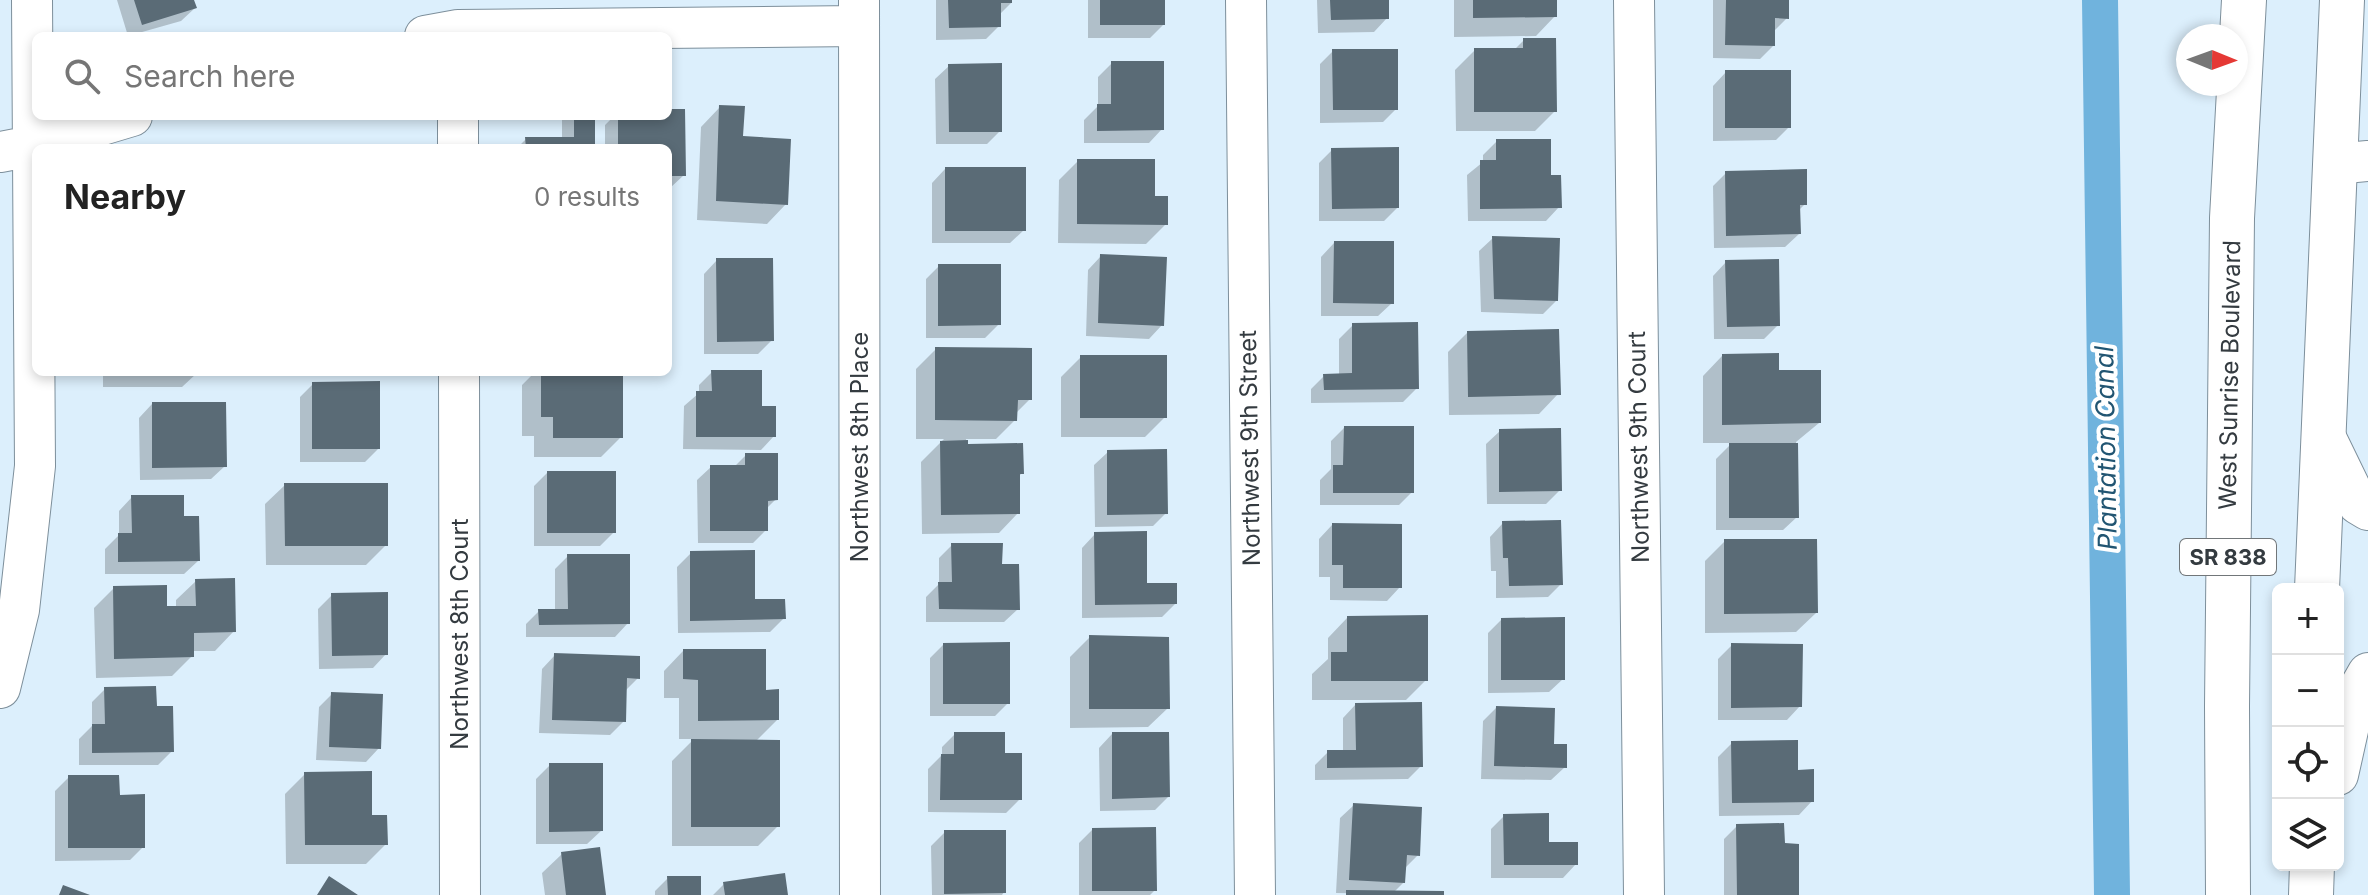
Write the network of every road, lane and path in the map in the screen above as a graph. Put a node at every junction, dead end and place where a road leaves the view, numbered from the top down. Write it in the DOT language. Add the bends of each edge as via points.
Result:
graph roads {
  1 [pos="32,0"];
  2 [pos="1246,0"];
  3 [pos="1634,0"];
  4 [pos="2217,0"];
  5 [pos="2244,0"];
  6 [pos="2342,0"];
  7 [pos="2365,0"];
  8 [pos="859,13"];
  9 [pos="2218,24"];
  10 [pos="450,26"];
  11 [pos="2224,96"];
  12 [pos="118,120"];
  13 [pos="458,120"];
  14 [pos="34,144"];
  15 [pos="458,144"];
  16 [pos="16,149"];
  17 [pos="2351,162"];
  18 [pos="2232,218"];
  19 [pos="459,376"];
  20 [pos="2324,434"];
  21 [pos="2368,510"];
  22 [pos="2317,583"];
  23 [pos="2368,673"];
  24 [pos="0,688"];
  25 [pos="2344,748"];
  26 [pos="460,895"];
  27 [pos="860,895"];
  28 [pos="1255,895"];
  29 [pos="1644,895"];
  30 [pos="2228,895"];
  1 -- 16 [label="street"];
  2 -- 28 [label="street, Northwest 9th Street"];
  3 -- 29 [label="street, Northwest 9th Court"];
  4 -- 9 [label="main road"];
  5 -- 18 [label="main road, West Sunrise Boulevard / SR 838"];
  6 -- 17 [label="main road"];
  7 -- 17 [label="main road"];
  8 -- 10 [label="street"];
  8 -- 27 [label="street, Northwest 8th Place"];
  11 -- 18 [label="main road"];
  12 -- 14 [label="street"];
  13 -- 15 [label="street"];
  16 -- 24 [label="street" via="35,466 19,610"];
  17 -- 20 [label="main road"];
  18 -- 30 [label="main road, West Sunrise Boulevard / SR 838"];
  19 -- 26 [label="street, Northwest 8th Court"];
  20 -- 21 [label="street" via="2358,504"];
  20 -- 22 [label="main road"];
  23 -- 25 [label="street" via="2356,694"];
}
